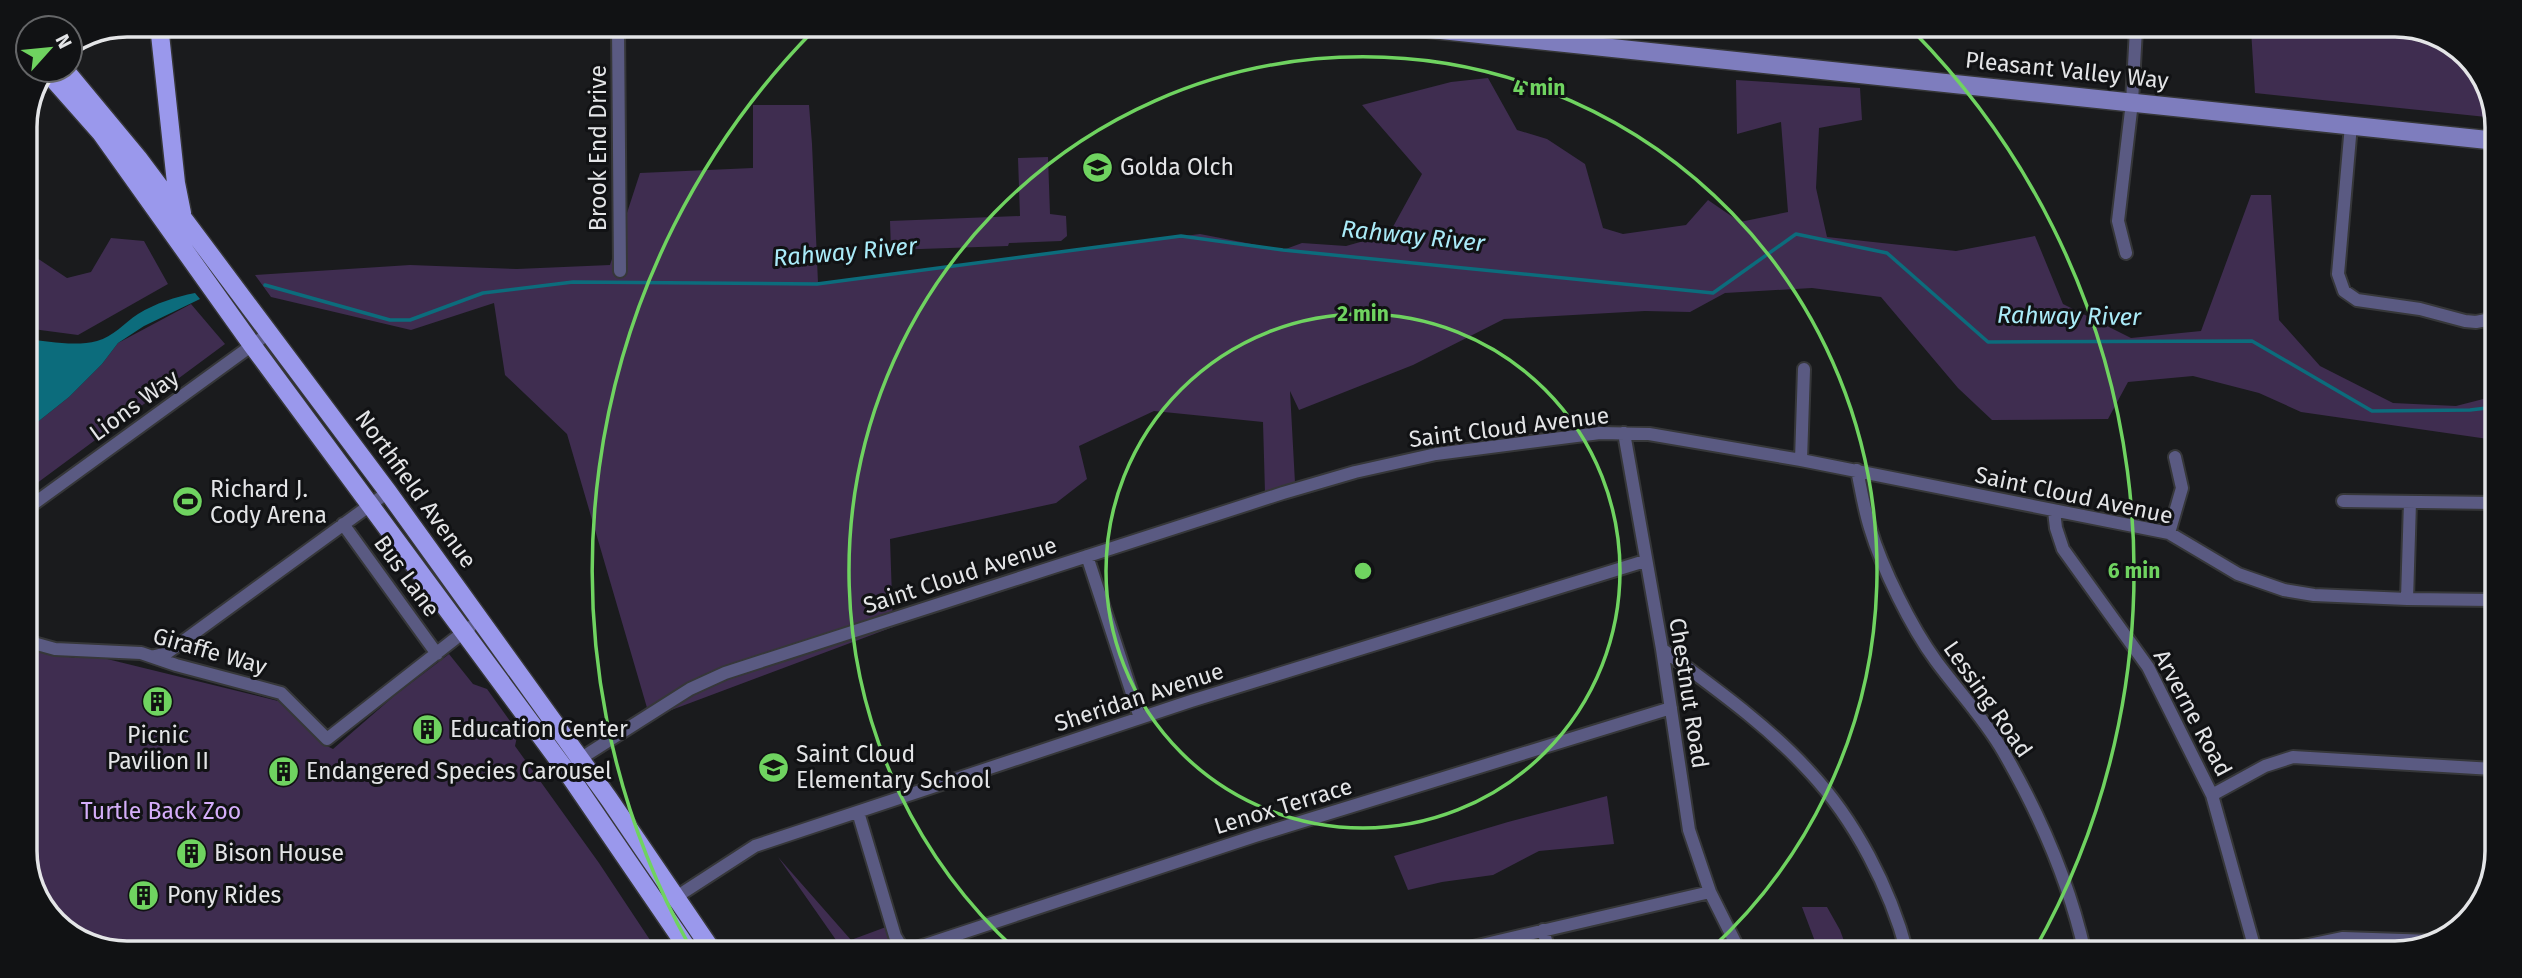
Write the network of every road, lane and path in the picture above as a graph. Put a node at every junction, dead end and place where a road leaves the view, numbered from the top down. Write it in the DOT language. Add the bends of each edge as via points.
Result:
graph roads {
  1 [pos="160,37"];
  2 [pos="618,37"];
  3 [pos="1508,37"];
  4 [pos="2136,37"];
  5 [pos="58,84"];
  6 [pos="77,84"];
  7 [pos="2132,102"];
  8 [pos="2351,125"];
  9 [pos="2485,140"];
  10 [pos="157,197"];
  11 [pos="184,220"];
  12 [pos="2126,253"];
  13 [pos="620,271"];
  14 [pos="2485,320"];
  15 [pos="268,333"];
  16 [pos="252,345"];
  17 [pos="1804,369"];
  18 [pos="1624,433"];
  19 [pos="2175,457"];
  20 [pos="1801,460"];
  21 [pos="1857,470"];
  22 [pos="388,492"];
  23 [pos="2343,500"];
  24 [pos="37,501"];
  25 [pos="2410,502"];
  26 [pos="2485,503"];
  27 [pos="369,504"];
  28 [pos="2054,511"];
  29 [pos="342,523"];
  30 [pos="2169,533"];
  31 [pos="1087,556"];
  32 [pos="1645,561"];
  33 [pos="2407,599"];
  34 [pos="2485,600"];
  35 [pos="480,618"];
  36 [pos="465,631"];
  37 [pos="37,644"];
  38 [pos="1662,649"];
  39 [pos="437,654"];
  40 [pos="155,656"];
  41 [pos="1671,708"];
  42 [pos="1140,718"];
  43 [pos="572,764"];
  44 [pos="2485,769"];
  45 [pos="2212,795"];
  46 [pos="858,812"];
  47 [pos="1710,892"];
  48 [pos="676,897"];
  49 [pos="661,908"];
  50 [pos="1543,930"];
  51 [pos="2408,940"];
  52 [pos="683,941"];
  53 [pos="705,941"];
  54 [pos="899,941"];
  55 [pos="930,941"];
  56 [pos="1497,941"];
  57 [pos="1546,941"];
  58 [pos="1734,941"];
  59 [pos="1903,941"];
  60 [pos="2082,941"];
  61 [pos="2253,941"];
  62 [pos="2328,941"];
  1 -- 11 [label="main road"];
  2 -- 13 [label="street, Brook End Drive"];
  3 -- 7 [label="main road, Pleasant Valley Way"];
  4 -- 7 [label="street"];
  5 -- 10 [label="main road, Northfield Avenue"];
  6 -- 10 [label="main road, Northfield Avenue" via="104,114"];
  7 -- 8 [label="main road, Pleasant Valley Way"];
  7 -- 12 [label="street" via="2118,221"];
  8 -- 9 [label="main road, Pleasant Valley Way"];
  8 -- 14 [label="street" via="2338,274 2344,290 2366,303 2420,309 2465,321"];
  10 -- 11 [label="main road, Northfield Avenue"];
  10 -- 16 [label="main road, Northfield Avenue"];
  11 -- 15 [label="main road, Northfield Avenue"];
  15 -- 16 [label="street, Lions Way"];
  15 -- 22 [label="main road, Northfield Avenue"];
  16 -- 24 [label="street, Lions Way"];
  16 -- 27 [label="main road, Northfield Avenue"];
  17 -- 20 [label="street"];
  18 -- 20 [label="street, Saint Cloud Avenue"];
  18 -- 31 [label="street, Saint Cloud Avenue" via="1436,454 1395,463 1283,492"];
  18 -- 32 [label="street, Chestnut Road"];
  19 -- 30 [label="street" via="2182,488"];
  20 -- 21 [label="street, Saint Cloud Avenue"];
  21 -- 28 [label="street, Saint Cloud Avenue"];
  21 -- 60 [label="street, Lessing Road" via="1879,554 1935,660 2002,750 2065,879"];
  22 -- 27 [label="street"];
  22 -- 35 [label="main road, Northfield Avenue"];
  23 -- 25 [label="street"];
  25 -- 26 [label="street"];
  25 -- 33 [label="street"];
  27 -- 29 [label="street"];
  27 -- 36 [label="main road, Northfield Avenue"];
  28 -- 30 [label="street, Saint Cloud Avenue"];
  28 -- 45 [label="street, Arverne Road" via="2063,549 2148,667"];
  29 -- 39 [label="street, Bus Lane"];
  29 -- 40 [label="street" via="167,653"];
  30 -- 33 [label="street, Saint Cloud Avenue" via="2238,574 2284,590"];
  31 -- 42 [label="street"];
  31 -- 43 [label="street, Saint Cloud Avenue" via="725,673"];
  32 -- 38 [label="street, Chestnut Road"];
  32 -- 42 [label="street, Sheridan Avenue"];
  33 -- 34 [label="street, Saint Cloud Avenue"];
  35 -- 36 [label="street, Giraffe Way"];
  35 -- 43 [label="main road, Northfield Avenue"];
  36 -- 39 [label="street, Giraffe Way"];
  36 -- 43 [label="main road, Northfield Avenue"];
  37 -- 40 [label="street, Giraffe Way"];
  38 -- 41 [label="street, Chestnut Road"];
  38 -- 59 [label="street" via="1751,717 1811,773 1859,838 1891,903"];
  39 -- 40 [label="street, Giraffe Way" via="327,738 281,693"];
  41 -- 47 [label="street, Chestnut Road" via="1689,830"];
  41 -- 55 [label="street, Lenox Terrace" via="1255,835"];
  42 -- 46 [label="street, Sheridan Avenue"];
  43 -- 48 [label="main road, Northfield Avenue"];
  43 -- 49 [label="main road, Northfield Avenue"];
  44 -- 45 [label="street" via="2292,757"];
  45 -- 61 [label="street, Arverne Road"];
  46 -- 48 [label="street, Sheridan Avenue" via="755,846"];
  46 -- 54 [label="street"];
  47 -- 50 [label="street"];
  47 -- 58 [label="street, Chestnut Road"];
  48 -- 49 [label="street, Sheridan Avenue"];
  48 -- 53 [label="main road, Northfield Avenue"];
  49 -- 52 [label="main road, Northfield Avenue"];
  50 -- 56 [label="street"];
  50 -- 57 [label="street"];
  51 -- 62 [label="street"];
}
